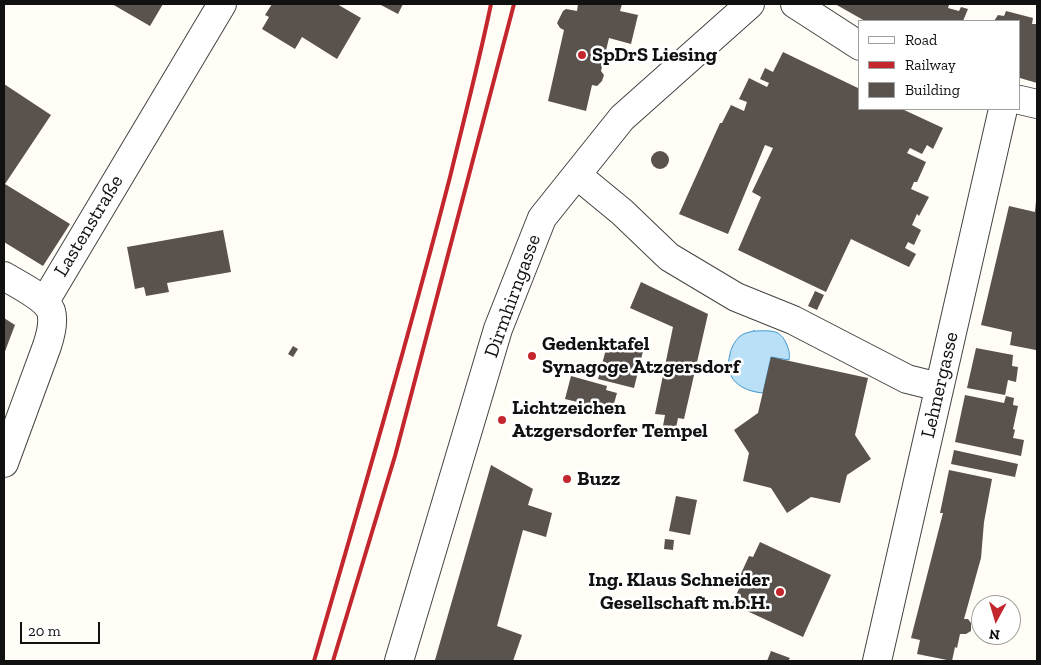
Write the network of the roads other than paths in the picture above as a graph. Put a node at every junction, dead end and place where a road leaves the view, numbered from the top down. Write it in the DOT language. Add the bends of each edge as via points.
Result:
graph roads {
  1 [pos="222,4"];
  2 [pos="750,4"];
  3 [pos="795,4"];
  4 [pos="858,45"];
  5 [pos="1021,100"];
  6 [pos="1037,104"];
  7 [pos="1003,110"];
  8 [pos="577,175"];
  9 [pos="4,276"];
  10 [pos="45,301"];
  11 [pos="939,387"];
  12 [pos="4,463"];
  13 [pos="399,661"];
  14 [pos="877,661"];
  1 -- 10 [label="street, Lastenstraße"];
  2 -- 8 [label="street, Dirmhirngasse" via="622,118"];
  3 -- 4 [label="street"];
  5 -- 6 [label="street"];
  7 -- 11 [label="street, Lehnergasse"];
  8 -- 11 [label="street" via="669,257 736,297 793,320 907,378"];
  8 -- 13 [label="street, Dirmhirngasse" via="542,218 498,329"];
  9 -- 10 [label="street"];
  10 -- 12 [label="street" via="52,312 47,346"];
  11 -- 14 [label="street, Lehnergasse"];
}
